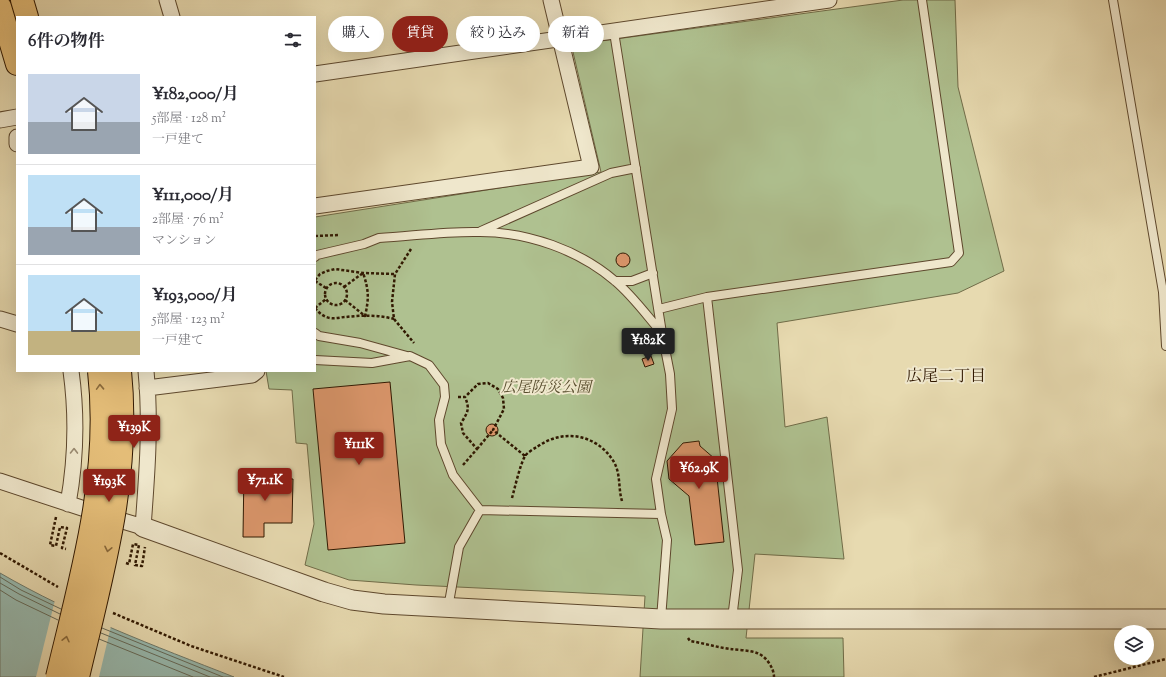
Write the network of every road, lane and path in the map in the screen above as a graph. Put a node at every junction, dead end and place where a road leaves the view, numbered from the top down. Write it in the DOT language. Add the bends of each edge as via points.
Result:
graph roads {
  1 [pos="22,0"];
  2 [pos="167,0"];
  3 [pos="551,0"];
  4 [pos="828,0"];
  5 [pos="922,0"];
  6 [pos="1114,0"];
  7 [pos="0,7"];
  8 [pos="27,16"];
  9 [pos="172,16"];
  10 [pos="555,16"];
  11 [pos="614,32"];
  12 [pos="604,33"];
  13 [pos="548,40"];
  14 [pos="563,52"];
  15 [pos="16,61"];
  16 [pos="316,74"];
  17 [pos="16,117"];
  18 [pos="0,120"];
  19 [pos="636,168"];
  20 [pos="316,206"];
  21 [pos="480,232"];
  22 [pos="425,235"];
  23 [pos="316,256"];
  24 [pos="363,273"];
  25 [pos="395,274"];
  26 [pos="653,274"];
  27 [pos="316,280"];
  28 [pos="615,281"];
  29 [pos="316,282"];
  30 [pos="344,287"];
  31 [pos="326,288"];
  32 [pos="707,297"];
  33 [pos="326,299"];
  34 [pos="345,300"];
  35 [pos="316,307"];
  36 [pos="316,309"];
  37 [pos="659,309"];
  38 [pos="365,316"];
  39 [pos="394,319"];
  40 [pos="0,320"];
  41 [pos="16,324"];
  42 [pos="662,333"];
  43 [pos="316,334"];
  44 [pos="1166,346"];
  45 [pos="410,356"];
  46 [pos="316,360"];
  47 [pos="429,365"];
  48 [pos="71,372"];
  49 [pos="99,372"];
  50 [pos="120,372"];
  51 [pos="146,372"];
  52 [pos="256,372"];
  53 [pos="147,388"];
  54 [pos="465,396"];
  55 [pos="445,397"];
  56 [pos="492,430"];
  57 [pos="477,449"];
  58 [pos="525,456"];
  59 [pos="453,475"];
  60 [pos="0,481"];
  61 [pos="68,504"];
  62 [pos="480,510"];
  63 [pos="507,511"];
  64 [pos="626,513"];
  65 [pos="660,514"];
  66 [pos="55,523"];
  67 [pos="145,535"];
  68 [pos="62,548"];
  69 [pos="0,553"];
  70 [pos="129,564"];
  71 [pos="65,591"];
  72 [pos="448,608"];
  73 [pos="106,610"];
  74 [pos="1166,618"];
  75 [pos="661,619"];
  76 [pos="732,620"];
  77 [pos="686,637"];
  78 [pos="1166,659"];
  79 [pos="57,677"];
  80 [pos="78,677"];
  81 [pos="284,677"];
  82 [pos="774,677"];
  83 [pos="1094,677"];
  1 -- 8 [label="main road"];
  2 -- 9 [label="street"];
  3 -- 10 [label="street"];
  4 -- 11 [label="street"];
  5 -- 32 [label="lane" via="959,253 951,262"];
  6 -- 44 [label="lane" via="1163,292"];
  7 -- 15 [label="main road"];
  11 -- 12 [label="street"];
  11 -- 19 [label="lane"];
  13 -- 16 [label="street"];
  14 -- 20 [label="street" via="591,166"];
  17 -- 18 [label="street"];
  19 -- 21 [label="lane" via="611,173"];
  19 -- 26 [label="lane"];
  21 -- 22 [label="lane"];
  21 -- 28 [label="lane" via="521,236 557,247 590,263"];
  22 -- 23 [label="lane" via="379,238"];
  22 -- 25 [label="path" via="413,247"];
  24 -- 25 [label="path"];
  24 -- 27 [label="path" via="335,269 320,274"];
  24 -- 30 [label="path"];
  24 -- 38 [label="path" via="368,288"];
  25 -- 39 [label="path" via="392,302"];
  26 -- 28 [label="lane" via="632,281"];
  26 -- 37 [label="lane"];
  28 -- 42 [label="lane"];
  29 -- 31 [label="path"];
  30 -- 31 [label="path" via="335,283"];
  30 -- 34 [label="path"];
  31 -- 33 [label="path"];
  32 -- 37 [label="lane"];
  32 -- 76 [label="lane" via="738,570"];
  33 -- 34 [label="path" via="337,305"];
  33 -- 35 [label="path"];
  34 -- 38 [label="path"];
  36 -- 38 [label="path" via="331,318"];
  37 -- 42 [label="lane"];
  38 -- 39 [label="path"];
  39 -- 47 [label="path"];
  40 -- 41 [label="street"];
  42 -- 65 [label="lane" via="670,374 672,409 656,479"];
  43 -- 45 [label="lane"];
  45 -- 46 [label="lane" via="372,363"];
  45 -- 47 [label="lane"];
  47 -- 55 [label="lane" via="444,385"];
  61 -- 48 [label="street, one-way" via="74,457 75,420"];
  79 -- 49 [label="main road, one-way, bridge" via="90,538 97,496 102,419"];
  50 -- 80 [label="main road, one-way, bridge" via="123,419 117,500"];
  51 -- 53 [label="street"];
  52 -- 53 [label="street" via="252,375"];
  53 -- 67 [label="street"];
  54 -- 55 [label="path"];
  54 -- 56 [label="path" via="478,384 488,383 498,389 504,398 504,409"];
  54 -- 57 [label="path" via="468,405 461,423 463,433"];
  55 -- 59 [label="lane" via="439,420 441,444"];
  56 -- 57 [label="path"];
  56 -- 58 [label="path"];
  57 -- 59 [label="path"];
  58 -- 63 [label="path"];
  58 -- 64 [label="path" via="548,439 561,435 592,441 605,450 614,463 620,479"];
  59 -- 62 [label="lane"];
  60 -- 61 [label="street"];
  61 -- 67 [label="street"];
  62 -- 63 [label="lane"];
  62 -- 72 [label="lane" via="459,547"];
  63 -- 64 [label="lane"];
  64 -- 65 [label="lane"];
  65 -- 75 [label="lane" via="667,540"];
  66 -- 68 [label="path" via="50,545 56,546 60,527 66,528"];
  67 -- 70 [label="path" via="142,566 135,565 139,546 132,544"];
  67 -- 72 [label="street" via="352,600"];
  69 -- 71 [label="path"];
  72 -- 75 [label="street"];
  73 -- 81 [label="path" via="191,646"];
  74 -- 76 [label="street"];
  75 -- 76 [label="street"];
  77 -- 82 [label="path" via="690,641 758,653 770,665"];
  78 -- 83 [label="path"];
}
